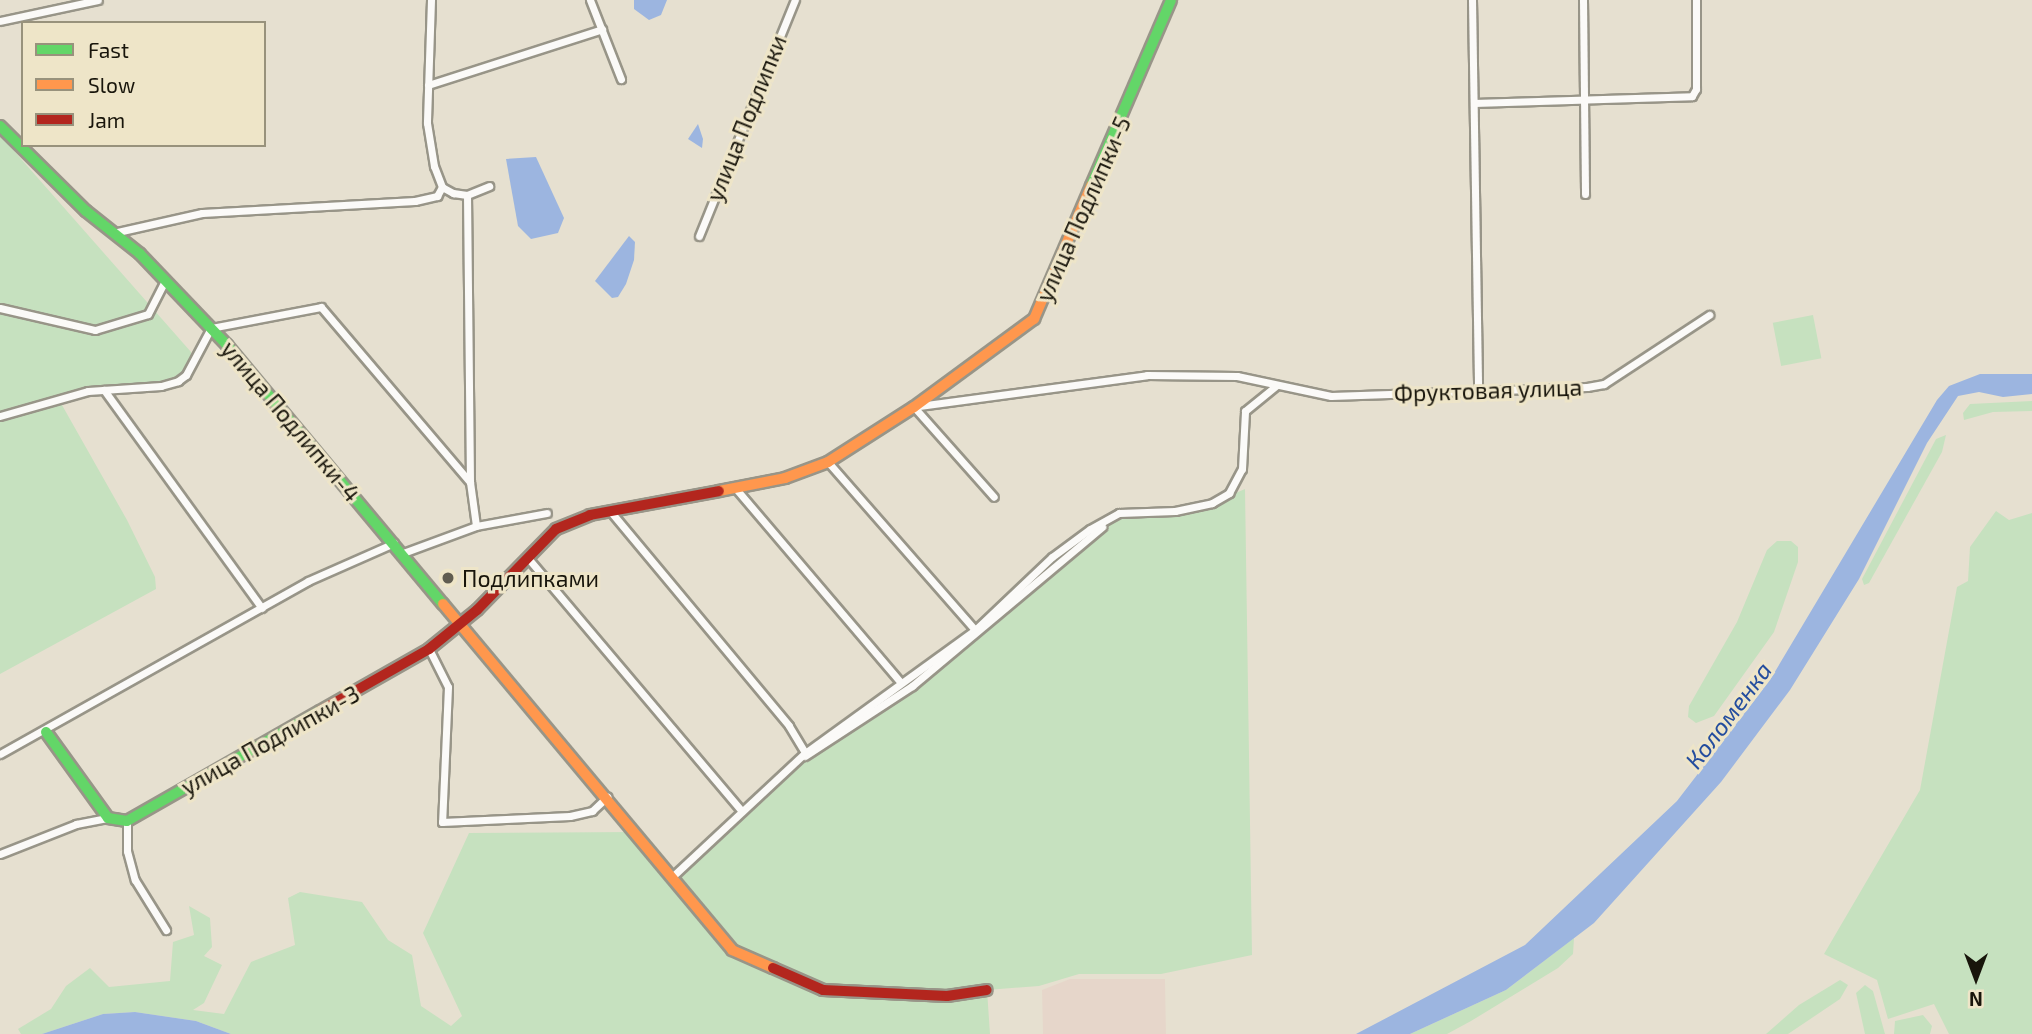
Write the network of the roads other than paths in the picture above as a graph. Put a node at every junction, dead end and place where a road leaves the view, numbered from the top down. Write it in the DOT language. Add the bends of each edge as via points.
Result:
graph roads {
  1 [pos="97,0"];
  2 [pos="430,0"];
  3 [pos="590,0"];
  4 [pos="794,0"];
  5 [pos="1171,0"];
  6 [pos="1472,0"];
  7 [pos="1583,0"];
  8 [pos="1696,0"];
  9 [pos="0,21"];
  10 [pos="602,29"];
  11 [pos="621,79"];
  12 [pos="428,85"];
  13 [pos="1584,101"];
  14 [pos="1474,103"];
  15 [pos="0,126"];
  16 [pos="21,146"];
  17 [pos="22,147"];
  18 [pos="489,186"];
  19 [pos="442,187"];
  20 [pos="1585,194"];
  21 [pos="467,195"];
  22 [pos="113,233"];
  23 [pos="699,236"];
  24 [pos="164,280"];
  25 [pos="0,308"];
  26 [pos="1709,315"];
  27 [pos="211,328"];
  28 [pos="1277,386"];
  29 [pos="104,390"];
  30 [pos="1478,393"];
  31 [pos="915,407"];
  32 [pos="0,416"];
  33 [pos="828,462"];
  34 [pos="470,482"];
  35 [pos="737,490"];
  36 [pos="994,497"];
  37 [pos="547,513"];
  38 [pos="611,513"];
  39 [pos="1119,513"];
  40 [pos="476,526"];
  41 [pos="394,543"];
  42 [pos="403,553"];
  43 [pos="527,557"];
  44 [pos="262,608"];
  45 [pos="461,623"];
  46 [pos="975,630"];
  47 [pos="429,649"];
  48 [pos="901,683"];
  49 [pos="46,732"];
  50 [pos="804,753"];
  51 [pos="0,754"];
  52 [pos="798,760"];
  53 [pos="607,796"];
  54 [pos="741,810"];
  55 [pos="108,818"];
  56 [pos="127,821"];
  57 [pos="0,854"];
  58 [pos="673,876"];
  59 [pos="166,930"];
  60 [pos="987,990"];
  1 -- 9 [label="street"];
  2 -- 12 [label="street"];
  3 -- 10 [label="street"];
  4 -- 23 [label="street, улица Подлипки"];
  5 -- 31 [label="street, улица Подлипки-5" via="1034,319"];
  6 -- 14 [label="street"];
  7 -- 13 [label="street"];
  8 -- 13 [label="street" via="1696,89 1692,96"];
  10 -- 11 [label="street"];
  10 -- 12 [label="street"];
  12 -- 19 [label="street" via="427,123 433,166"];
  13 -- 14 [label="street"];
  13 -- 20 [label="street"];
  14 -- 30 [label="street"];
  15 -- 16 [label="street"];
  17 -- 22 [label="street"];
  18 -- 21 [label="street"];
  19 -- 21 [label="street"];
  19 -- 22 [label="street" via="437,196 415,201 202,213"];
  21 -- 34 [label="street"];
  22 -- 24 [label="street"];
  24 -- 25 [label="street" via="148,314 95,330"];
  24 -- 27 [label="street"];
  26 -- 30 [label="street, Фруктовая улица" via="1604,384"];
  27 -- 29 [label="street" via="186,375 177,381"];
  27 -- 34 [label="street, улица Подлипки-4" via="321,307"];
  27 -- 41 [label="street, улица Подлипки-4"];
  28 -- 30 [label="street, Фруктовая улица" via="1331,396"];
  28 -- 31 [label="street, Фруктовая улица" via="1237,376 1147,375"];
  28 -- 39 [label="street" via="1245,411 1242,469 1228,493 1212,503 1175,512"];
  29 -- 32 [label="street" via="57,398"];
  29 -- 44 [label="street"];
  31 -- 33 [label="street"];
  31 -- 36 [label="street"];
  33 -- 35 [label="street"];
  33 -- 46 [label="street"];
  34 -- 40 [label="street"];
  35 -- 38 [label="street"];
  35 -- 48 [label="street"];
  37 -- 40 [label="street"];
  38 -- 43 [label="street" via="590,515 556,529"];
  38 -- 50 [label="street" via="789,726"];
  39 -- 46 [label="street" via="1052,557"];
  39 -- 52 [label="street" via="912,686 828,745"];
  40 -- 42 [label="street"];
  41 -- 42 [label="street, улица Подлипки-4"];
  41 -- 44 [label="street"];
  42 -- 45 [label="street, улица Подлипки-4"];
  43 -- 45 [label="street"];
  43 -- 54 [label="street"];
  44 -- 49 [label="street"];
  45 -- 47 [label="street, улица Подлипки-3"];
  45 -- 53 [label="street, улица Подлипки-4"];
  46 -- 48 [label="street"];
  47 -- 53 [label="street" via="448,687 442,822 570,816 592,811"];
  47 -- 56 [label="street, улица Подлипки-3"];
  48 -- 50 [label="street"];
  49 -- 51 [label="street"];
  49 -- 55 [label="street"];
  50 -- 52 [label="street"];
  52 -- 54 [label="street"];
  53 -- 58 [label="street, улица Подлипки-4"];
  54 -- 58 [label="street"];
  55 -- 56 [label="street"];
  55 -- 57 [label="street" via="76,824"];
  56 -- 59 [label="street" via="127,852 135,880"];
  58 -- 60 [label="street, улица Подлипки-4" via="732,950 808,986 947,996"];
}
